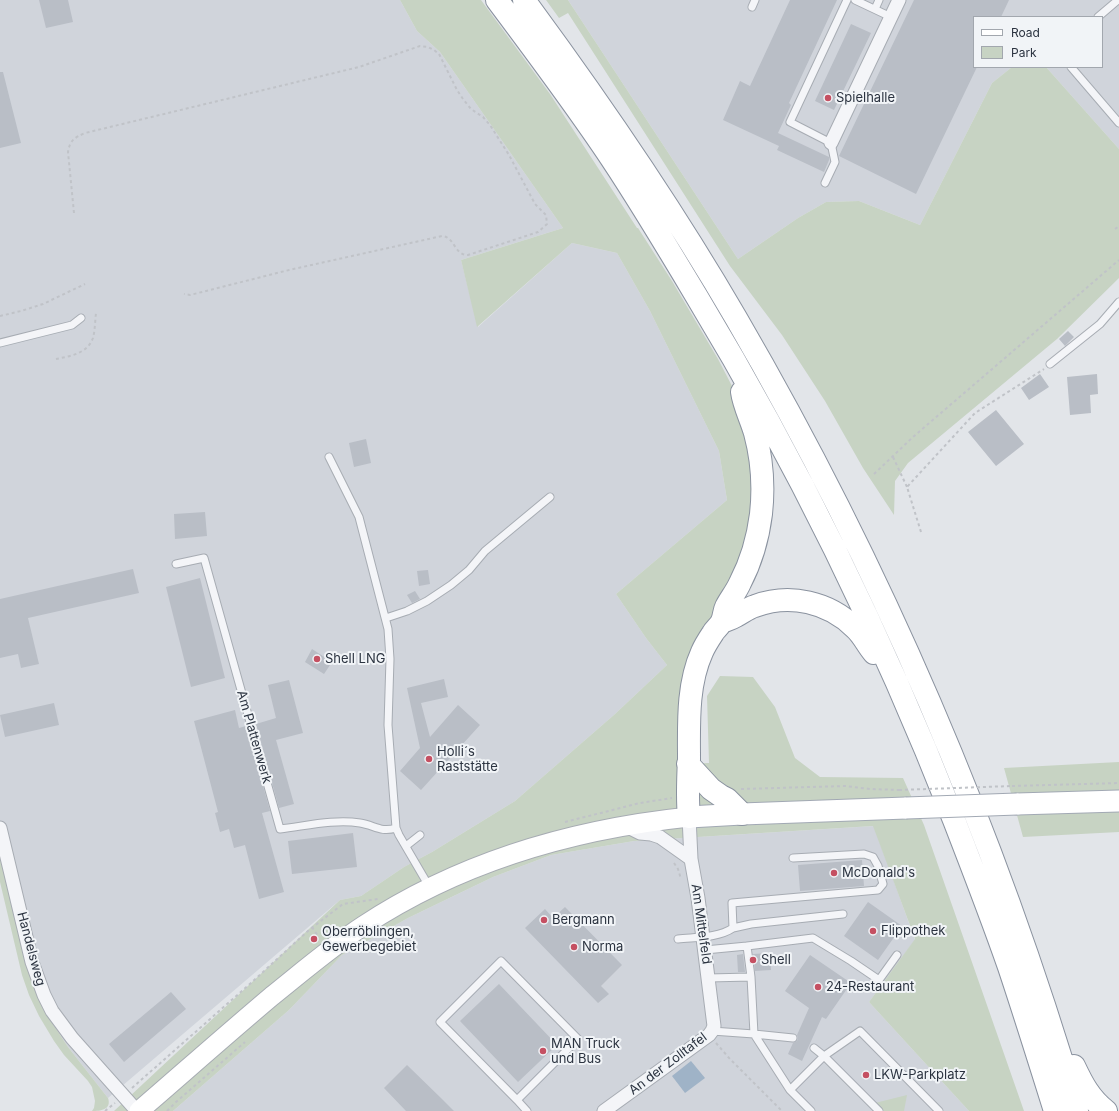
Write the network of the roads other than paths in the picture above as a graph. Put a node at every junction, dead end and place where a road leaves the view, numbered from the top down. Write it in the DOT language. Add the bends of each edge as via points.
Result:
graph roads {
  1 [pos="497,0"];
  2 [pos="524,0"];
  3 [pos="755,0"];
  4 [pos="847,0"];
  5 [pos="855,0"];
  6 [pos="880,0"];
  7 [pos="900,0"];
  8 [pos="1118,0"];
  9 [pos="752,8"];
  10 [pos="875,9"];
  11 [pos="1099,16"];
  12 [pos="891,17"];
  13 [pos="1072,68"];
  14 [pos="1119,123"];
  15 [pos="831,143"];
  16 [pos="824,183"];
  17 [pos="1119,302"];
  18 [pos="81,318"];
  19 [pos="0,342"];
  20 [pos="1050,364"];
  21 [pos="739,367"];
  22 [pos="329,457"];
  23 [pos="550,497"];
  24 [pos="176,564"];
  25 [pos="386,618"];
  26 [pos="722,622"];
  27 [pos="893,672"];
  28 [pos="688,764"];
  29 [pos="1119,801"];
  30 [pos="742,814"];
  31 [pos="689,817"];
  32 [pos="626,826"];
  33 [pos="0,828"];
  34 [pos="396,828"];
  35 [pos="420,835"];
  36 [pos="406,846"];
  37 [pos="793,858"];
  38 [pos="691,859"];
  39 [pos="430,888"];
  40 [pos="843,914"];
  41 [pos="733,928"];
  42 [pos="678,939"];
  43 [pos="704,943"];
  44 [pos="747,946"];
  45 [pos="897,956"];
  46 [pos="751,977"];
  47 [pos="708,978"];
  48 [pos="710,1033"];
  49 [pos="754,1034"];
  50 [pos="793,1038"];
  51 [pos="1056,1041"];
  52 [pos="814,1048"];
  53 [pos="824,1056"];
  54 [pos="790,1090"];
  55 [pos="517,1100"];
  56 [pos="138,1111"];
  57 [pos="527,1111"];
  58 [pos="604,1111"];
  59 [pos="811,1111"];
  60 [pos="879,1111"];
  61 [pos="939,1111"];
  62 [pos="1055,1111"];
  63 [pos="1077,1111"];
  64 [pos="1106,1111"];
  1 -- 21 [label="highway" via="539,55 612,160 668,247"];
  2 -- 51 [label="highway" via="624,141 690,241 790,414 849,528 894,621 958,770 996,867"];
  3 -- 9 [label="lane"];
  4 -- 15 [label="lane" via="790,122"];
  5 -- 10 [label="lane"];
  6 -- 10 [label="lane"];
  7 -- 12 [label="street"];
  8 -- 11 [label="lane"];
  10 -- 12 [label="lane"];
  12 -- 15 [label="street"];
  13 -- 14 [label="lane"];
  15 -- 16 [label="lane" via="835,162"];
  17 -- 20 [label="lane" via="1100,324"];
  18 -- 19 [label="lane" via="72,325"];
  21 -- 26 [label="highway" via="743,399 758,448 762,481 761,514 754,548"];
  21 -- 27 [label="highway" via="840,559"];
  22 -- 25 [label="lane" via="359,517"];
  23 -- 25 [label="lane" via="485,551 469,570 451,585 414,608"];
  24 -- 34 [label="lane, Am Plattenwerk" via="204,558 280,830 344,821 379,829"];
  25 -- 34 [label="lane" via="389,648 388,725"];
  26 -- 27 [label="highway" via="766,602 792,600 816,604 848,621"];
  26 -- 28 [label="highway" via="707,642 695,672"];
  27 -- 62 [label="highway" via="974,870 1009,966"];
  28 -- 30 [label="highway" via="711,789 727,799"];
  28 -- 31 [label="highway"];
  29 -- 30 [label="main road, bridge" via="1015,795 903,799"];
  30 -- 31 [label="main road"];
  31 -- 32 [label="main road"];
  31 -- 38 [label="street, Am Mittelfeld"];
  32 -- 38 [label="street" via="640,833 660,837"];
  32 -- 39 [label="main road" via="518,852 475,867"];
  33 -- 56 [label="street, Handelsweg" via="32,962 44,995 52,1011 72,1038"];
  34 -- 36 [label="lane"];
  35 -- 36 [label="lane"];
  36 -- 39 [label="lane"];
  37 -- 41 [label="lane" via="864,854 873,857 882,884 878,890 732,903"];
  38 -- 43 [label="street, Am Mittelfeld"];
  39 -- 56 [label="main road" via="376,917 324,954"];
  40 -- 41 [label="lane"];
  41 -- 43 [label="lane"];
  42 -- 43 [label="lane"];
  43 -- 44 [label="lane"];
  43 -- 47 [label="street, Am Mittelfeld"];
  44 -- 45 [label="lane" via="813,938 880,980"];
  44 -- 46 [label="lane"];
  46 -- 47 [label="lane"];
  46 -- 49 [label="lane"];
  47 -- 48 [label="street, Am Mittelfeld" via="714,1026"];
  48 -- 49 [label="lane"];
  48 -- 58 [label="street, An der Zolltafel"];
  49 -- 50 [label="lane"];
  49 -- 54 [label="lane"];
  51 -- 63 [label="highway"];
  51 -- 64 [label="highway" via="1072,1060 1087,1091"];
  52 -- 53 [label="lane"];
  53 -- 54 [label="lane"];
  53 -- 60 [label="lane"];
  53 -- 61 [label="lane" via="860,1031"];
  54 -- 59 [label="lane"];
  55 -- 55 [label="lane" via="578,1039 501,961 440,1022"];
  55 -- 57 [label="lane"];
}
